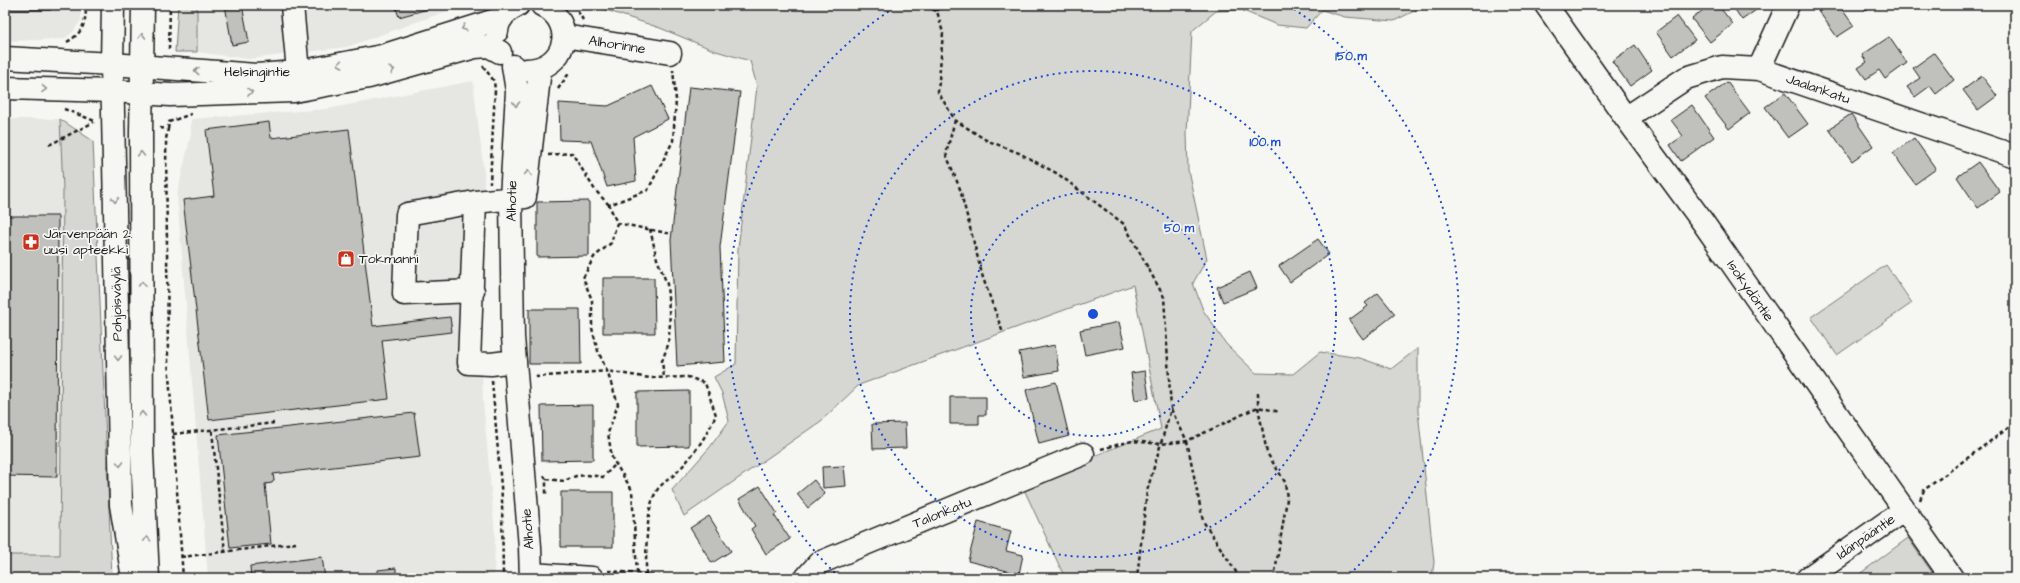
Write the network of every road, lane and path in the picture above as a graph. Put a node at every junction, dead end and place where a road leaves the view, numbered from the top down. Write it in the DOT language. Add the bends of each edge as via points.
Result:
graph roads {
  1 [pos="86,5"];
  2 [pos="114,5"];
  3 [pos="143,5"];
  4 [pos="170,5"];
  5 [pos="292,5"];
  6 [pos="542,5"];
  7 [pos="919,5"];
  8 [pos="938,5"];
  9 [pos="1546,5"];
  10 [pos="1788,5"];
  11 [pos="510,11"];
  12 [pos="937,11"];
  13 [pos="564,36"];
  14 [pos="65,43"];
  15 [pos="169,56"];
  16 [pos="5,58"];
  17 [pos="507,59"];
  18 [pos="671,61"];
  19 [pos="112,64"];
  20 [pos="573,66"];
  21 [pos="142,67"];
  22 [pos="540,69"];
  23 [pos="1759,69"];
  24 [pos="296,82"];
  25 [pos="5,88"];
  26 [pos="495,90"];
  27 [pos="113,91"];
  28 [pos="527,92"];
  29 [pos="141,94"];
  30 [pos="61,108"];
  31 [pos="1626,118"];
  32 [pos="955,120"];
  33 [pos="105,122"];
  34 [pos="141,126"];
  35 [pos="49,145"];
  36 [pos="544,155"];
  37 [pos="2015,156"];
  38 [pos="518,198"];
  39 [pos="475,202"];
  40 [pos="609,205"];
  41 [pos="617,223"];
  42 [pos="650,229"];
  43 [pos="672,234"];
  44 [pos="472,291"];
  45 [pos="1003,332"];
  46 [pos="522,367"];
  47 [pos="608,371"];
  48 [pos="664,378"];
  49 [pos="1258,393"];
  50 [pos="1258,407"];
  51 [pos="1171,409"];
  52 [pos="1280,412"];
  53 [pos="274,423"];
  54 [pos="2015,423"];
  55 [pos="212,431"];
  56 [pos="173,434"];
  57 [pos="1187,441"];
  58 [pos="1161,444"];
  59 [pos="1083,454"];
  60 [pos="616,464"];
  61 [pos="546,479"];
  62 [pos="1908,516"];
  63 [pos="296,543"];
  64 [pos="225,552"];
  65 [pos="181,557"];
  66 [pos="646,574"];
  67 [pos="531,576"];
  68 [pos="133,578"];
  69 [pos="148,578"];
  70 [pos="183,578"];
  71 [pos="592,578"];
  72 [pos="636,578"];
  73 [pos="806,578"];
  74 [pos="1137,578"];
  75 [pos="1240,578"];
  76 [pos="1274,578"];
  77 [pos="1808,578"];
  78 [pos="1952,578"];
  1 -- 14 [label="path" via="86,21 76,37"];
  2 -- 19 [label="street, Pohjoisväylä"];
  21 -- 3 [label="street, Pohjoisväylä, one-way"];
  4 -- 15 [label="path"];
  5 -- 24 [label="street"];
  6 -- 13 [label="street" via="556,14"];
  7 -- 12 [label="path"];
  8 -- 12 [label="path"];
  9 -- 31 [label="street, Isokydöntie"];
  10 -- 23 [label="street"];
  11 -- 17 [label="street, Alhotie" via="498,27 496,41"];
  11 -- 24 [label="street, Helsingintie, one-way" via="382,56"];
  12 -- 32 [label="path" via="943,33 938,92"];
  13 -- 18 [label="street, Alhorinne"];
  13 -- 22 [label="street" via="557,57"];
  16 -- 19 [label="street, Helsingintie"];
  17 -- 22 [label="street, Helsingintie" via="526,70"];
  24 -- 17 [label="street, Helsingintie, one-way" via="369,77 475,47 489,46"];
  17 -- 28 [label="street, Alhotie, one-way"];
  18 -- 40 [label="path" via="676,100 674,141 648,190"];
  19 -- 21 [label="street, Helsingintie"];
  19 -- 27 [label="street, Pohjoisväylä"];
  20 -- 28 [label="path" via="554,95"];
  24 -- 21 [label="street, Helsingintie, one-way" via="256,75"];
  21 -- 29 [label="street, Pohjoisväylä"];
  22 -- 28 [label="street, Alhotie"];
  23 -- 31 [label="street, Jaalankatu" via="1722,67 1686,78"];
  23 -- 37 [label="street, Jaalankatu"];
  29 -- 24 [label="street, Helsingintie, one-way" via="170,95"];
  25 -- 27 [label="street, Helsingintie, one-way"];
  26 -- 28 [label="path"];
  27 -- 29 [label="street, Helsingintie"];
  27 -- 33 [label="street, Pohjoisväylä"];
  28 -- 38 [label="street, Alhotie"];
  29 -- 34 [label="street, Pohjoisväylä"];
  30 -- 33 [label="path"];
  31 -- 62 [label="street, Isokydöntie" via="1702,221"];
  32 -- 45 [label="path" via="946,154 960,189 983,278"];
  32 -- 51 [label="path" via="986,140 1019,153 1058,174 1124,224 1164,297"];
  33 -- 35 [label="path"];
  33 -- 68 [label="street, Pohjoisväylä, one-way" via="121,505"];
  34 -- 56 [label="path" via="168,129 168,360"];
  69 -- 34 [label="street, Pohjoisväylä, one-way" via="142,453"];
  36 -- 40 [label="path" via="572,153"];
  38 -- 39 [label="street"];
  38 -- 46 [label="street, Alhotie" via="513,337"];
  39 -- 44 [label="street"];
  39 -- 44 [label="street" via="407,214 404,294"];
  40 -- 41 [label="path"];
  41 -- 42 [label="path"];
  41 -- 47 [label="path" via="611,243 594,257 583,278 592,300 592,328 598,351"];
  42 -- 43 [label="path"];
  42 -- 48 [label="path" via="657,259 667,284 670,324 668,346 662,361"];
  44 -- 46 [label="street" via="469,363"];
  46 -- 47 [label="path" via="534,377"];
  46 -- 67 [label="street, Alhotie"];
  47 -- 48 [label="path"];
  47 -- 60 [label="path" via="618,404 608,433 612,458"];
  48 -- 66 [label="path" via="688,377 705,383 716,415 706,437 692,455 676,474 656,491 650,509"];
  49 -- 50 [label="path"];
  50 -- 52 [label="path"];
  50 -- 57 [label="path"];
  50 -- 76 [label="path" via="1267,453 1285,482 1287,499"];
  51 -- 57 [label="path"];
  51 -- 58 [label="path"];
  53 -- 55 [label="path"];
  54 -- 62 [label="path" via="1924,490"];
  55 -- 56 [label="path"];
  55 -- 64 [label="path"];
  56 -- 65 [label="path"];
  57 -- 58 [label="path"];
  57 -- 75 [label="path" via="1203,521"];
  58 -- 59 [label="path" via="1132,441"];
  58 -- 74 [label="path" via="1148,491"];
  59 -- 73 [label="street, Talonkatu" via="819,563"];
  60 -- 61 [label="path" via="603,477 576,476 564,481"];
  60 -- 72 [label="path" via="632,490"];
  62 -- 77 [label="street, Idänpääntie"];
  62 -- 78 [label="street, Isokydöntie"];
  63 -- 64 [label="path"];
  64 -- 65 [label="path"];
  65 -- 70 [label="path"];
  67 -- 71 [label="street"];
}
